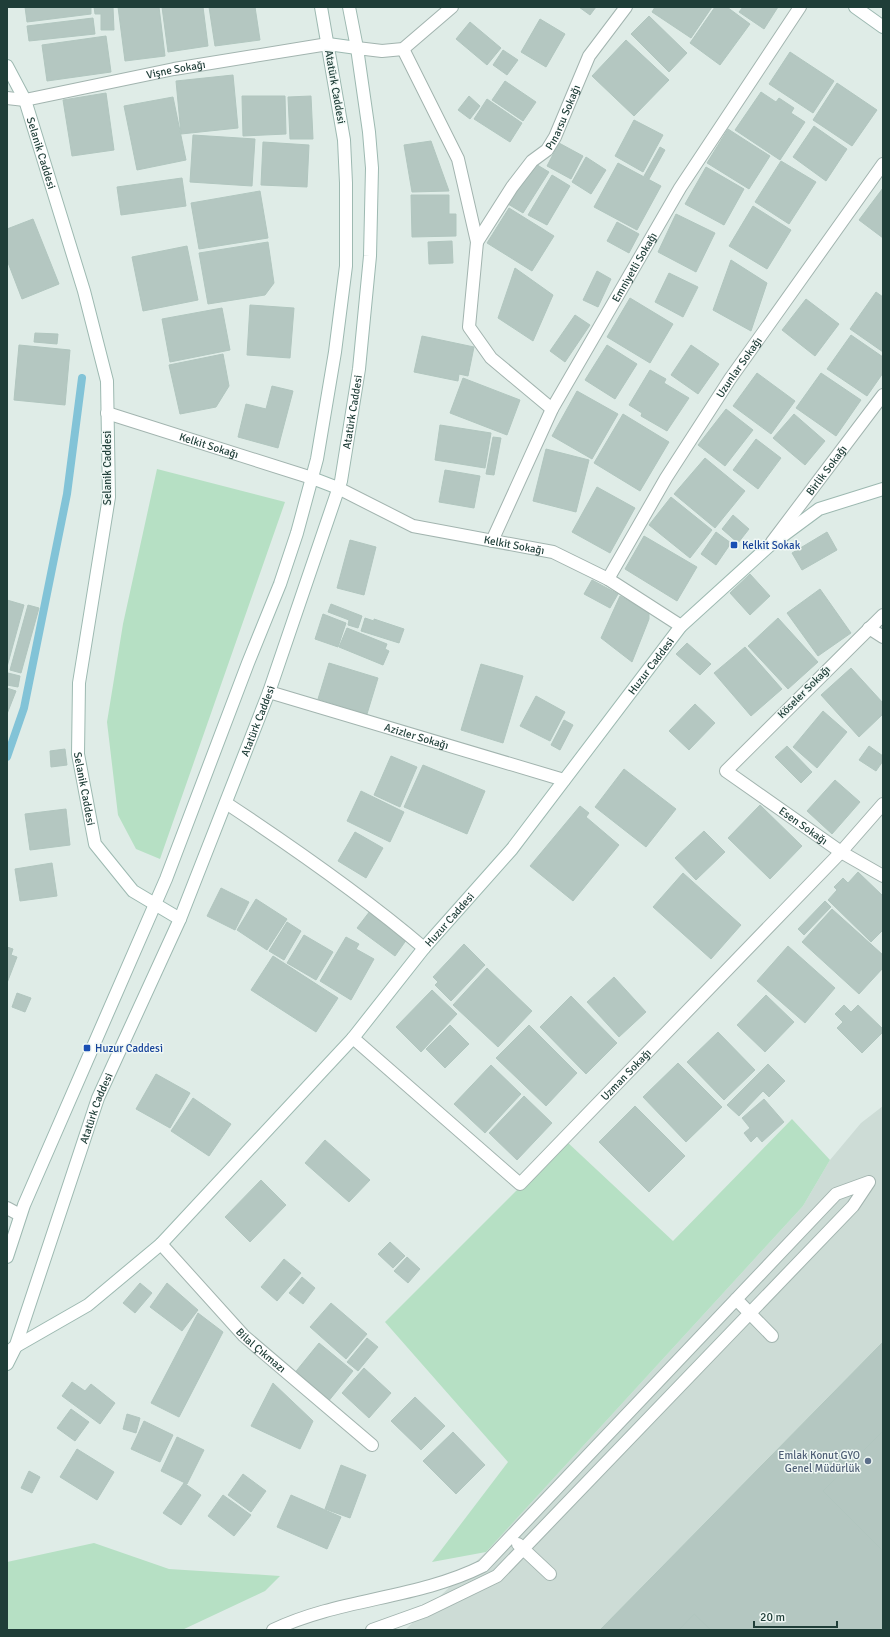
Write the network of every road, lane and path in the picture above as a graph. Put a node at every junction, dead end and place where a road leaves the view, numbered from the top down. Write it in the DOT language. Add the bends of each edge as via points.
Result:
graph roads {
  1 [pos="321,7"];
  2 [pos="349,7"];
  3 [pos="452,7"];
  4 [pos="626,7"];
  5 [pos="800,7"];
  6 [pos="855,7"];
  7 [pos="883,27"];
  8 [pos="328,44"];
  9 [pos="357,48"];
  10 [pos="403,49"];
  11 [pos="7,66"];
  12 [pos="7,98"];
  13 [pos="25,100"];
  14 [pos="883,164"];
  15 [pos="477,242"];
  16 [pos="883,395"];
  17 [pos="552,409"];
  18 [pos="107,413"];
  19 [pos="312,478"];
  20 [pos="338,488"];
  21 [pos="883,489"];
  22 [pos="492,540"];
  23 [pos="769,546"];
  24 [pos="608,579"];
  25 [pos="883,615"];
  26 [pos="681,626"];
  27 [pos="869,628"];
  28 [pos="883,637"];
  29 [pos="269,692"];
  30 [pos="726,771"];
  31 [pos="564,780"];
  32 [pos="226,803"];
  33 [pos="883,804"];
  34 [pos="841,852"];
  35 [pos="883,876"];
  36 [pos="154,905"];
  37 [pos="180,919"];
  38 [pos="424,948"];
  39 [pos="353,1038"];
  40 [pos="7,1208"];
  41 [pos="20,1215"];
  42 [pos="161,1244"];
  43 [pos="7,1257"];
  44 [pos="736,1299"];
  45 [pos="749,1314"];
  46 [pos="772,1336"];
  47 [pos="11,1348"];
  48 [pos="7,1364"];
  49 [pos="372,1445"];
  50 [pos="510,1539"];
  51 [pos="524,1550"];
  52 [pos="550,1574"];
  53 [pos="273,1630"];
  54 [pos="372,1630"];
  1 -- 8 [label="street, Atatürk Caddesi"];
  2 -- 9 [label="street, Atatürk Caddesi"];
  3 -- 10 [label="street"];
  4 -- 15 [label="street, Pınarsu Sokağı" via="589,56 555,137 547,150 532,161 512,187"];
  5 -- 17 [label="street, Emniyetli Sokağı" via="680,188"];
  6 -- 7 [label="street"];
  8 -- 9 [label="street, Vişne Sokağı"];
  8 -- 13 [label="street, Vişne Sokağı" via="174,69"];
  8 -- 19 [label="street, Atatürk Caddesi" via="344,140 346,266 335,352"];
  9 -- 10 [label="street" via="382,51"];
  9 -- 20 [label="street, Atatürk Caddesi" via="370,132 370,256 359,369"];
  10 -- 15 [label="street, Pınarsu Sokağı" via="458,159"];
  11 -- 13 [label="street, Selanik Caddesi"];
  12 -- 13 [label="street, Vişne Sokağı"];
  13 -- 18 [label="street, Selanik Caddesi" via="84,291 107,381"];
  14 -- 24 [label="street, Uzunlar Sokağı" via="730,379 666,478"];
  15 -- 17 [label="street, Pınarsu Sokağı" via="469,327 491,358"];
  16 -- 23 [label="street, Birlik Sokağı"];
  17 -- 22 [label="street, Emniyetli Sokağı"];
  18 -- 19 [label="street, Kelkit Sokağı"];
  18 -- 36 [label="street, Selanik Caddesi" via="109,497 79,683 78,754 95,844 133,891"];
  19 -- 20 [label="street, Kelkit Sokağı"];
  19 -- 36 [label="street, Atatürk Caddesi" via="280,584"];
  20 -- 22 [label="street, Kelkit Sokağı" via="413,526"];
  20 -- 29 [label="street, Atatürk Caddesi"];
  21 -- 23 [label="street, Huzur Caddesi" via="819,509"];
  22 -- 24 [label="street, Kelkit Sokağı" via="554,552"];
  23 -- 26 [label="street, Huzur Caddesi"];
  24 -- 26 [label="street, Kelkit Sokağı"];
  25 -- 27 [label="street, Köseler Sokağı"];
  26 -- 31 [label="street, Huzur Caddesi"];
  27 -- 28 [label="street"];
  27 -- 30 [label="street, Köseler Sokağı"];
  29 -- 31 [label="street, Azizler Sokağı"];
  29 -- 32 [label="street, Atatürk Caddesi"];
  30 -- 34 [label="street, Esen Sokağı"];
  31 -- 38 [label="street, Huzur Caddesi" via="512,849"];
  32 -- 37 [label="street, Atatürk Caddesi"];
  32 -- 38 [label="street" via="386,915"];
  33 -- 34 [label="street, Uzman Sokağı"];
  34 -- 35 [label="street, Esen Sokağı"];
  34 -- 39 [label="street, Uzman Sokağı" via="520,1184"];
  36 -- 37 [label="street, Selanik Caddesi"];
  36 -- 41 [label="street, Atatürk Caddesi"];
  37 -- 47 [label="street, Atatürk Caddesi" via="98,1098"];
  38 -- 39 [label="street, Huzur Caddesi"];
  39 -- 42 [label="street, Huzur Caddesi"];
  40 -- 41 [label="street"];
  41 -- 43 [label="street, Atatürk Caddesi"];
  42 -- 47 [label="street, Huzur Caddesi" via="88,1305"];
  42 -- 49 [label="street, Bilal Çıkmazı" via="244,1336"];
  44 -- 45 [label="street"];
  44 -- 45 [label="street" via="836,1194 869,1182 853,1206"];
  44 -- 50 [label="street"];
  45 -- 46 [label="street"];
  45 -- 51 [label="street"];
  47 -- 48 [label="street, Atatürk Caddesi"];
  50 -- 51 [label="street"];
  50 -- 53 [label="street" via="483,1566 461,1577 427,1588 295,1620"];
  51 -- 52 [label="street"];
  51 -- 54 [label="street" via="497,1576 425,1611"];
}
